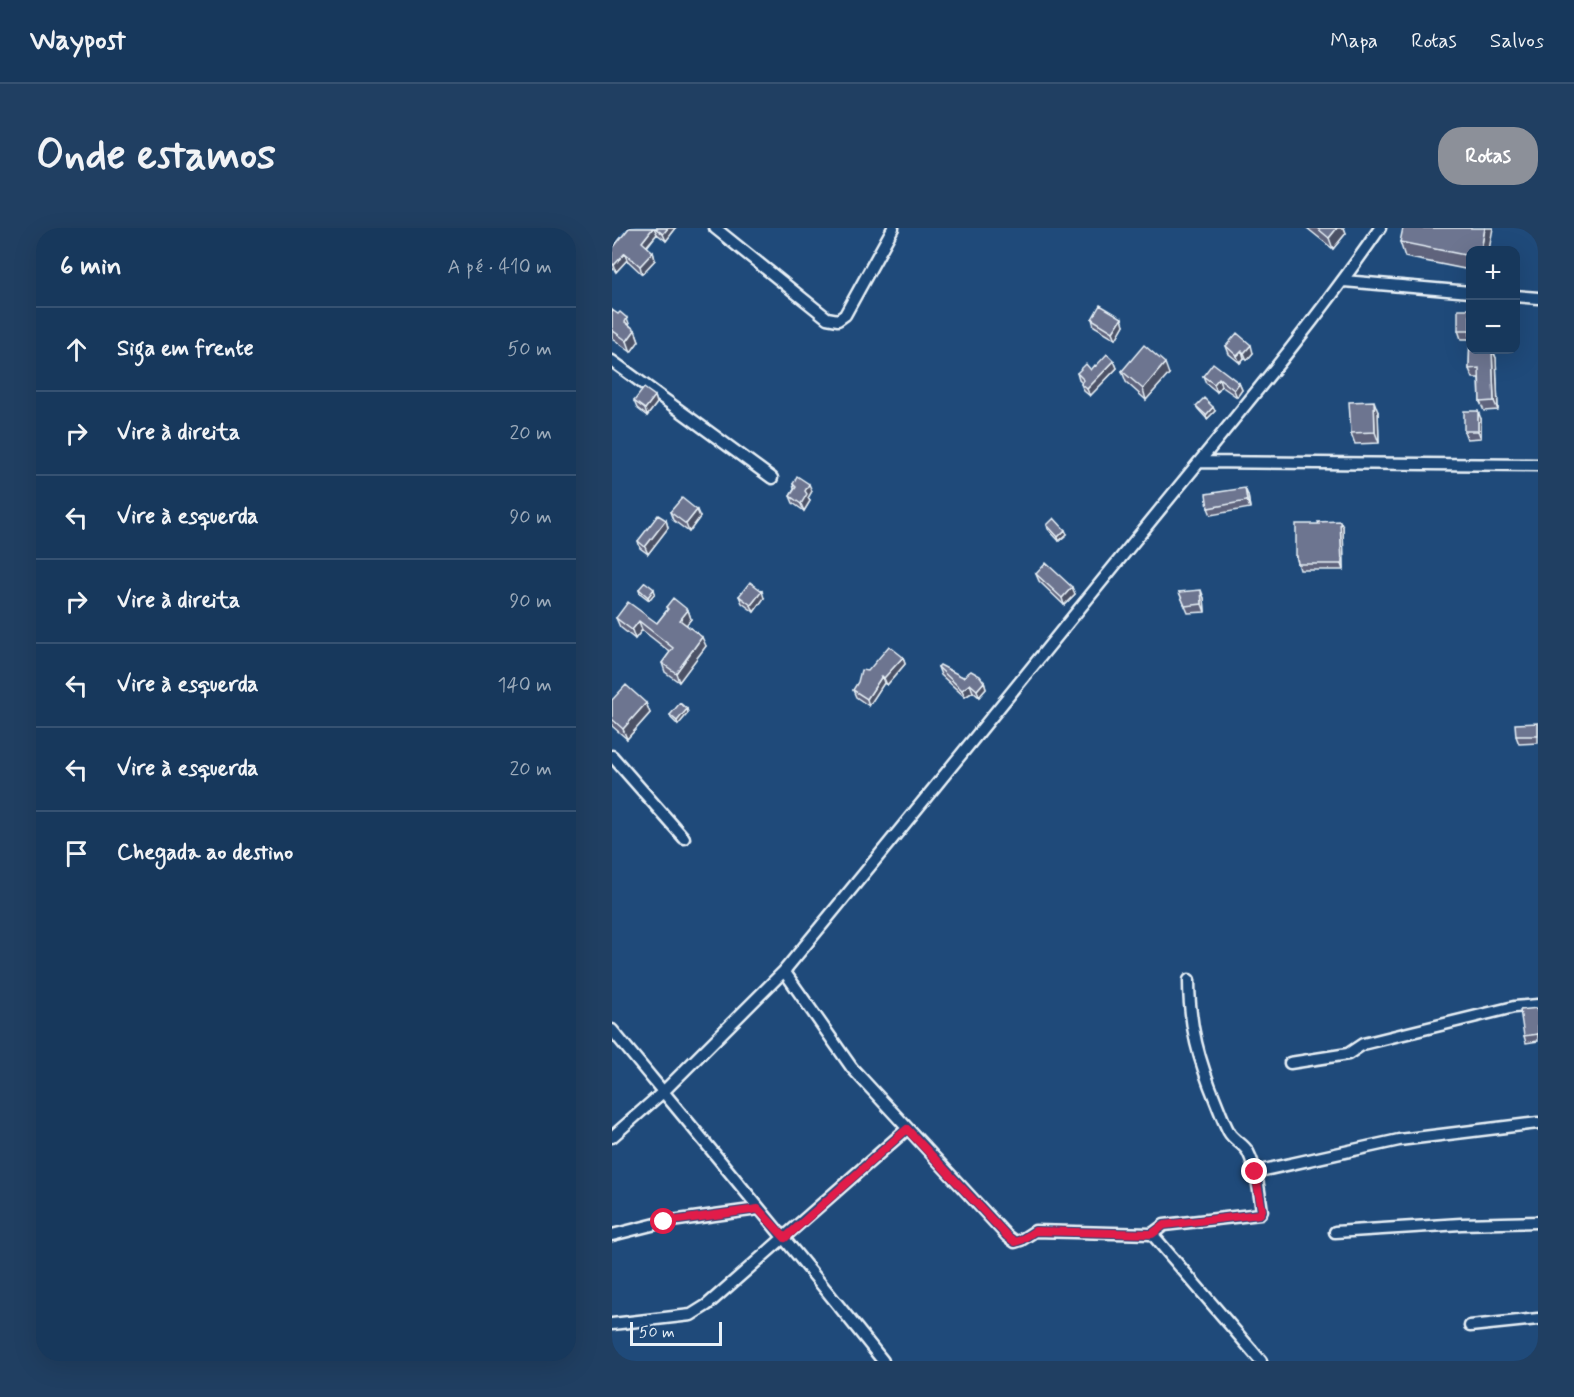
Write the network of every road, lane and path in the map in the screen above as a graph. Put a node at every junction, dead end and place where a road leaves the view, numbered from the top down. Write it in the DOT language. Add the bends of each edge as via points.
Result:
graph roads {
  1 [pos="715,228"];
  2 [pos="893,228"];
  3 [pos="1380,228"];
  4 [pos="1344,281"];
  5 [pos="1466,292"];
  6 [pos="1520,296"];
  7 [pos="1538,298"];
  8 [pos="612,361"];
  9 [pos="1199,462"];
  10 [pos="1538,465"];
  11 [pos="772,478"];
  12 [pos="612,756"];
  13 [pos="684,838"];
  14 [pos="784,971"];
  15 [pos="1189,980"];
  16 [pos="1538,1005"];
  17 [pos="612,1030"];
  18 [pos="1290,1063"];
  19 [pos="663,1092"];
  20 [pos="1538,1123"];
  21 [pos="907,1129"];
  22 [pos="612,1137"];
  23 [pos="1255,1172"];
  24 [pos="758,1209"];
  25 [pos="1538,1222"];
  26 [pos="1335,1232"];
  27 [pos="1152,1234"];
  28 [pos="612,1235"];
  29 [pos="785,1238"];
  30 [pos="1538,1319"];
  31 [pos="612,1324"];
  32 [pos="1470,1326"];
  33 [pos="883,1361"];
  34 [pos="1261,1361"];
  1 -- 2 [label="street" via="827,318 838,320 845,315"];
  3 -- 4 [label="street"];
  4 -- 5 [label="street"];
  4 -- 9 [label="street"];
  6 -- 7 [label="street"];
  8 -- 11 [label="street"];
  9 -- 10 [label="street"];
  9 -- 14 [label="street"];
  12 -- 13 [label="street"];
  14 -- 19 [label="street"];
  14 -- 21 [label="street" via="852,1068"];
  15 -- 23 [label="street" via="1195,1042 1207,1079 1229,1133 1247,1150"];
  16 -- 18 [label="street" via="1514,1007 1363,1044 1348,1054"];
  17 -- 19 [label="street"];
  19 -- 22 [label="street"];
  19 -- 24 [label="street"];
  20 -- 23 [label="street" via="1399,1140"];
  21 -- 27 [label="street" via="1015,1242 1035,1231"];
  21 -- 29 [label="street"];
  23 -- 27 [label="street" via="1260,1214 1164,1225"];
  24 -- 28 [label="street" via="664,1222"];
  24 -- 29 [label="street"];
  25 -- 26 [label="street"];
  27 -- 34 [label="street"];
  29 -- 31 [label="street" via="691,1315"];
  29 -- 33 [label="street"];
  30 -- 32 [label="street"];
}
